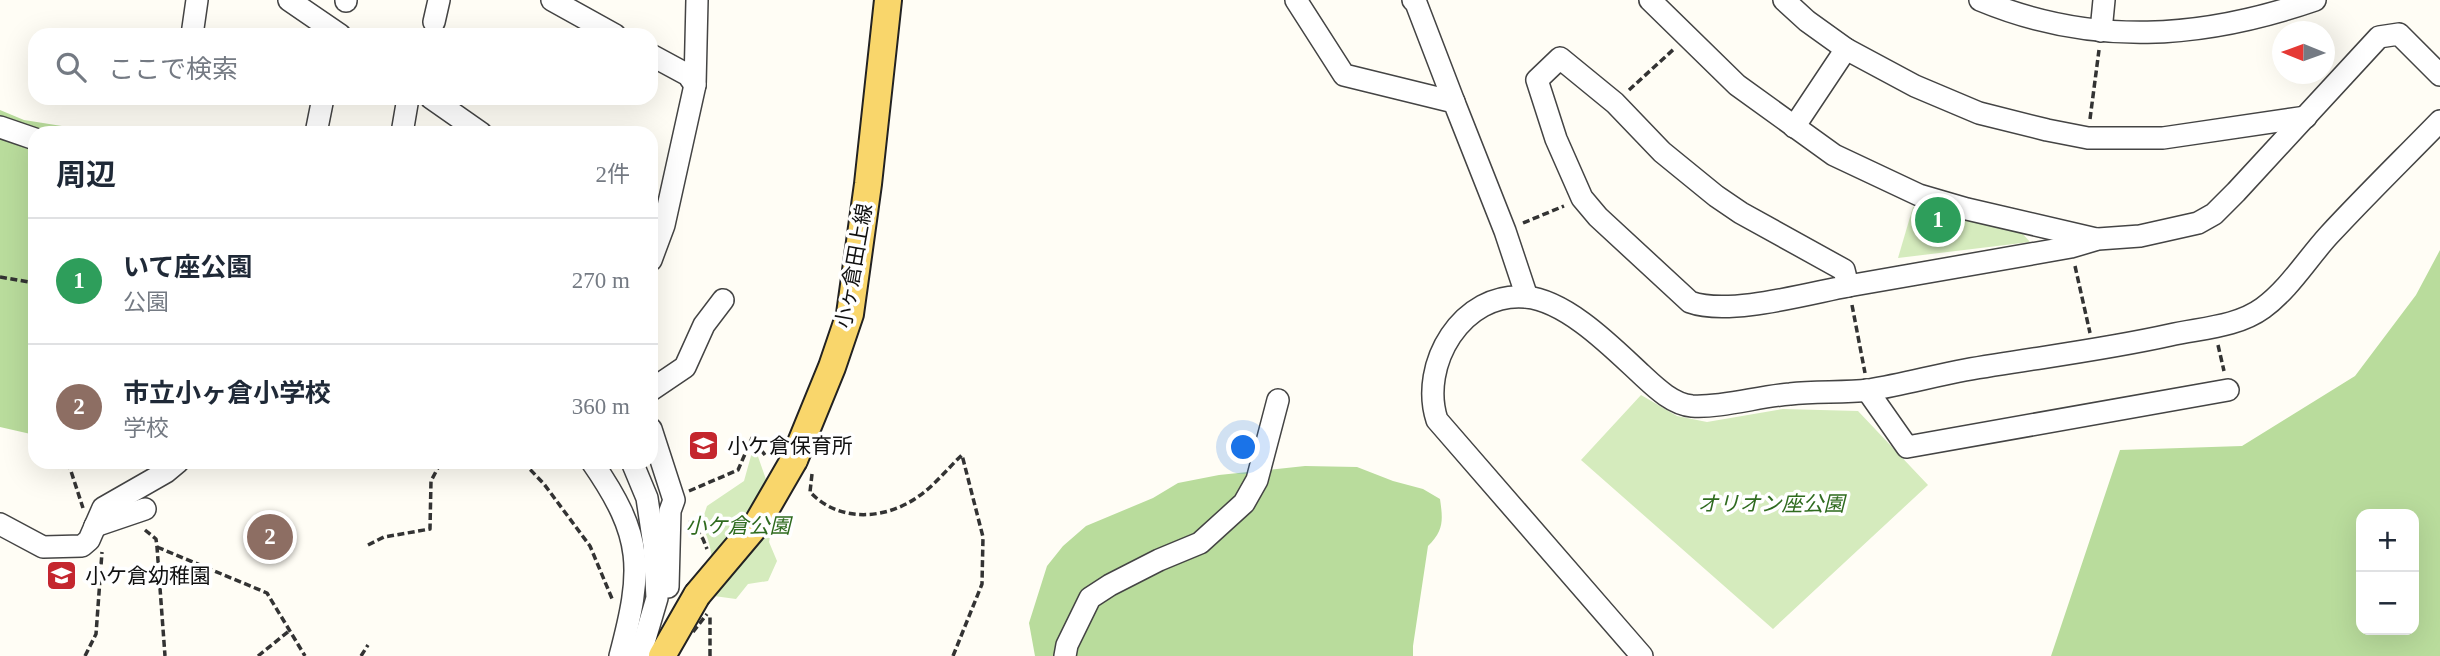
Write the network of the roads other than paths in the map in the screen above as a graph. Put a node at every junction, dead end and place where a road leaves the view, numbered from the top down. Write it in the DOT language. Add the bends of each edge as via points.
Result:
graph roads {
  1 [pos="197,0"];
  2 [pos="289,0"];
  3 [pos="439,0"];
  4 [pos="552,0"];
  5 [pos="697,0"];
  6 [pos="887,0"];
  7 [pos="1296,0"];
  8 [pos="1413,0"];
  9 [pos="1650,0"];
  10 [pos="1784,0"];
  11 [pos="1980,0"];
  12 [pos="2104,0"];
  13 [pos="2315,0"];
  14 [pos="434,22"];
  15 [pos="192,28"];
  16 [pos="329,28"];
  17 [pos="602,28"];
  18 [pos="2101,31"];
  19 [pos="1846,49"];
  20 [pos="658,59"];
  21 [pos="2440,75"];
  22 [pos="695,85"];
  23 [pos="1454,102"];
  24 [pos="322,105"];
  25 [pos="407,105"];
  26 [pos="441,105"];
  27 [pos="2306,117"];
  28 [pos="2440,121"];
  29 [pos="317,126"];
  30 [pos="403,126"];
  31 [pos="471,126"];
  32 [pos="0,127"];
  33 [pos="1794,127"];
  34 [pos="28,137"];
  35 [pos="658,219"];
  36 [pos="2098,239"];
  37 [pos="1848,286"];
  38 [pos="1527,297"];
  39 [pos="723,300"];
  40 [pos="658,385"];
  41 [pos="1867,390"];
  42 [pos="2228,390"];
  43 [pos="1278,400"];
  44 [pos="658,451"];
  45 [pos="170,469"];
  46 [pos="596,469"];
  47 [pos="635,469"];
  48 [pos="145,509"];
  49 [pos="0,524"];
  50 [pos="93,530"];
  51 [pos="657,598"];
  52 [pos="697,604"];
  53 [pos="620,656"];
  54 [pos="640,656"];
  55 [pos="662,656"];
  56 [pos="672,656"];
  57 [pos="1065,656"];
  58 [pos="1642,656"];
  1 -- 15 [label="street"];
  2 -- 16 [label="street"];
  3 -- 14 [label="street"];
  4 -- 17 [label="street"];
  5 -- 22 [label="street"];
  6 -- 52 [label="main road, 小ヶ倉田上線, bridge" via="850,314 799,465"];
  7 -- 23 [label="street" via="1345,75"];
  8 -- 23 [label="street"];
  9 -- 33 [label="street" via="1737,85"];
  10 -- 19 [label="street"];
  11 -- 18 [label="street" via="2016,15"];
  12 -- 18 [label="street"];
  13 -- 18 [label="street" via="2267,17 2214,27 2154,33"];
  19 -- 27 [label="street" via="1979,113 2088,138 2163,138"];
  19 -- 33 [label="street"];
  20 -- 22 [label="street" via="688,75"];
  21 -- 27 [label="street" via="2399,34 2379,37"];
  22 -- 35 [label="street"];
  23 -- 38 [label="street"];
  24 -- 29 [label="street"];
  25 -- 30 [label="street"];
  26 -- 31 [label="street"];
  27 -- 36 [label="street" via="2214,214 2198,223 2140,236"];
  28 -- 41 [label="street" via="2331,232 2283,291 2237,322"];
  32 -- 34 [label="street"];
  33 -- 36 [label="street" via="1834,155 1919,195"];
  36 -- 37 [label="street"];
  37 -- 37 [label="street" via="1844,270 1716,196 1560,58 1537,80 1582,198 1690,302 1730,307"];
  38 -- 41 [label="street" via="1556,307 1589,327 1658,390 1691,406"];
  38 -- 58 [label="street" via="1497,299 1459,324 1444,345 1433,376 1432,404 1437,420"];
  39 -- 40 [label="street" via="704,326 685,367"];
  41 -- 42 [label="street" via="1907,447"];
  43 -- 57 [label="street" via="1257,480 1244,503 1200,543 1090,598"];
  44 -- 51 [label="street" via="674,500 668,587"];
  45 -- 50 [label="street" via="103,508"];
  46 -- 53 [label="street" via="632,536 635,581"];
  47 -- 51 [label="street" via="647,498"];
  48 -- 50 [label="street"];
  49 -- 50 [label="street" via="43,547 82,546"];
  51 -- 52 [label="street"];
  51 -- 54 [label="street"];
  52 -- 55 [label="main road, 小ヶ倉田上線"];
  52 -- 56 [label="main road, 小ヶ倉田上線"];
}
